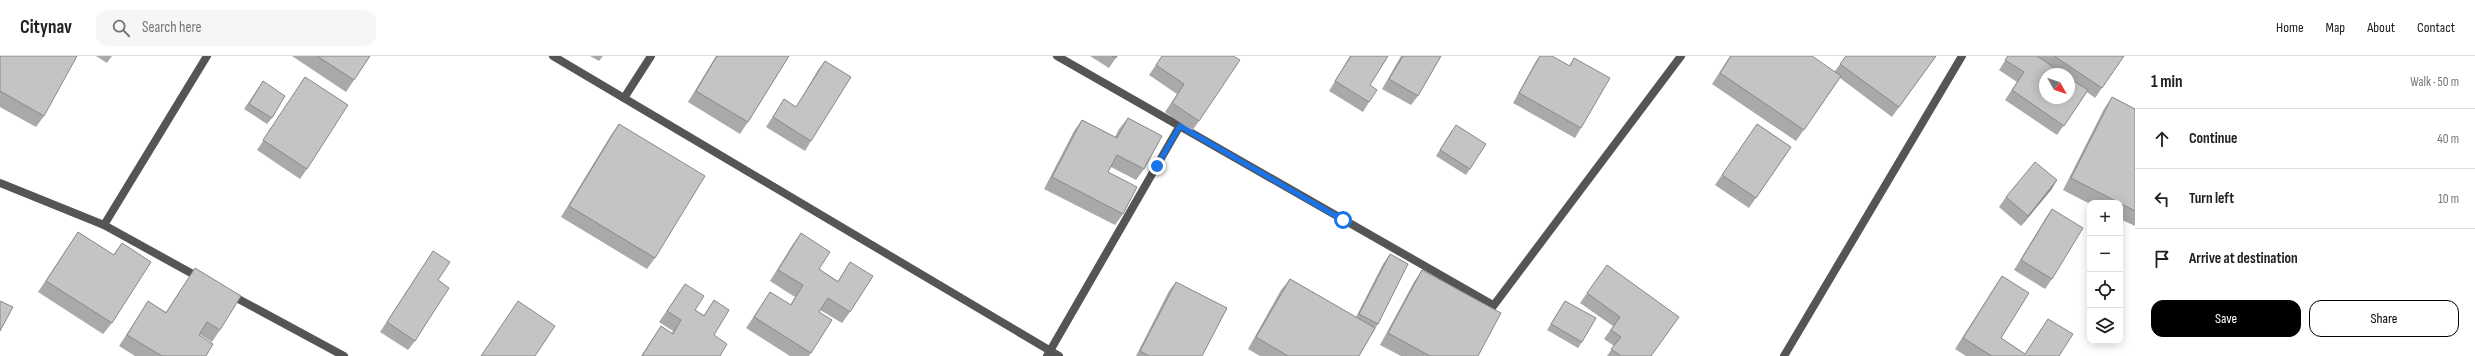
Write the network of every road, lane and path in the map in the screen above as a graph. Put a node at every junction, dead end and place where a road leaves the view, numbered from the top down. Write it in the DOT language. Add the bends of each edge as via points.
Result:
graph roads {
  1 [pos="207,56"];
  2 [pos="553,56"];
  3 [pos="651,56"];
  4 [pos="1057,56"];
  5 [pos="1681,56"];
  6 [pos="1962,56"];
  7 [pos="624,98"];
  8 [pos="1188,113"];
  9 [pos="1180,126"];
  10 [pos="0,183"];
  11 [pos="104,226"];
  12 [pos="207,281"];
  13 [pos="220,289"];
  14 [pos="1493,305"];
  15 [pos="1486,318"];
  16 [pos="1048,353"];
  17 [pos="344,356"];
  18 [pos="1059,356"];
  19 [pos="1784,356"];
  1 -- 11 [label="street"];
  2 -- 7 [label="street"];
  3 -- 7 [label="street"];
  4 -- 9 [label="street"];
  5 -- 14 [label="street"];
  6 -- 19 [label="street"];
  7 -- 16 [label="street"];
  8 -- 9 [label="street"];
  9 -- 14 [label="street"];
  9 -- 16 [label="street"];
  10 -- 11 [label="street"];
  11 -- 12 [label="street"];
  13 -- 17 [label="street"];
  14 -- 15 [label="street"];
  16 -- 18 [label="street"];
}
